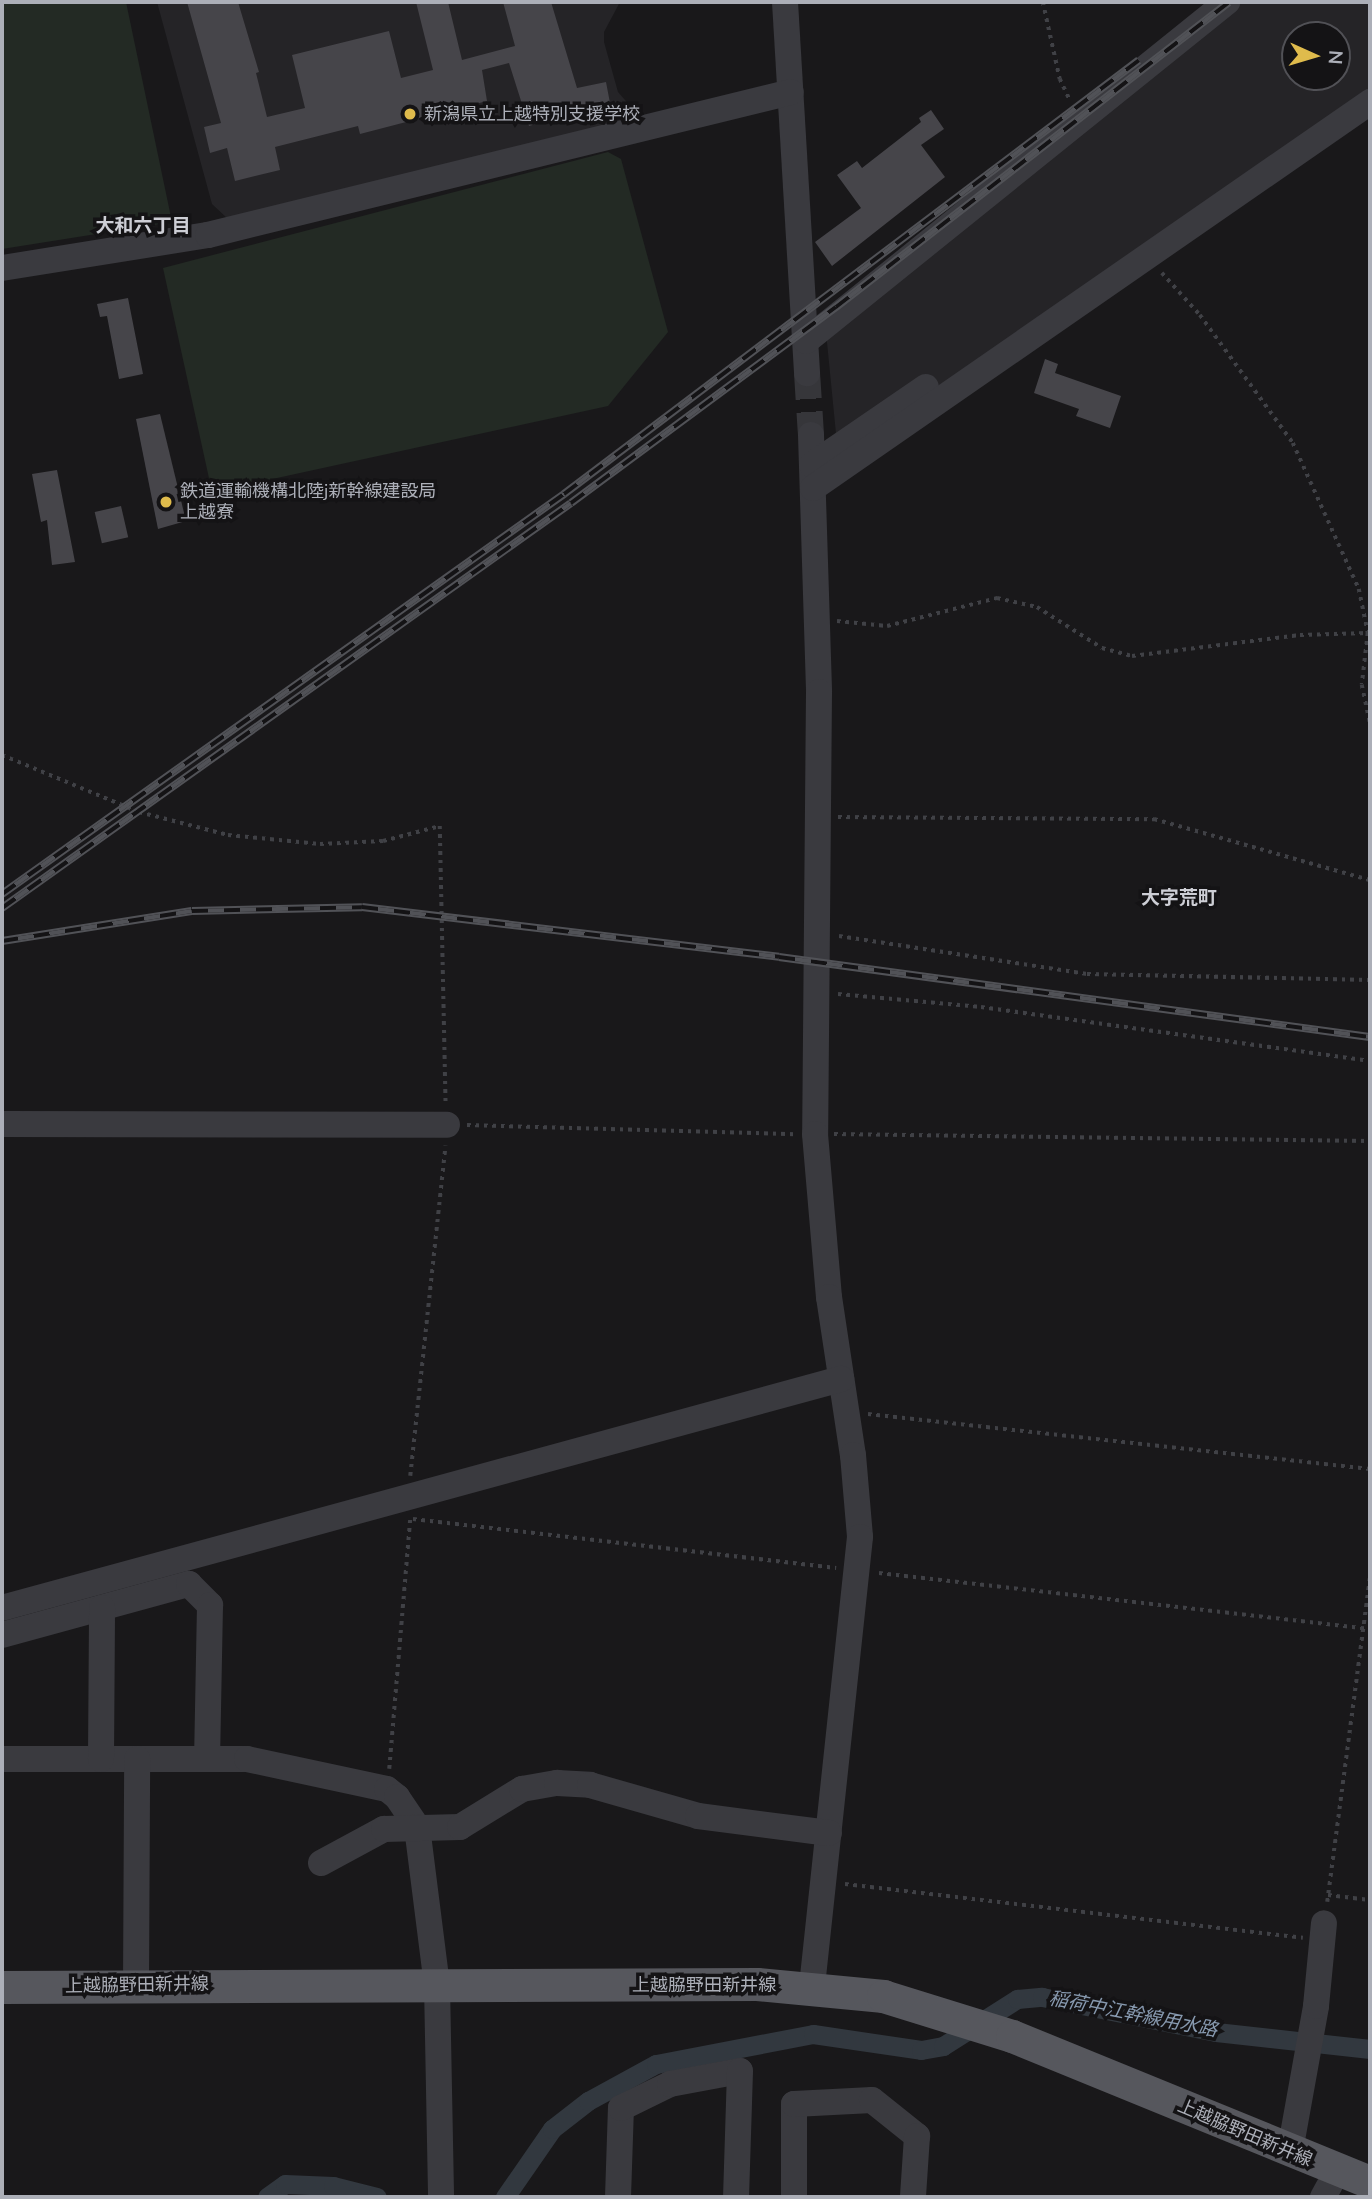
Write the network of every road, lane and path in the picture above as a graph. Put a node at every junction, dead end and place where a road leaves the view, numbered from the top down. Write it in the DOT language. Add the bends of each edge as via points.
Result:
graph roads {
  1 [pos="785,2"];
  2 [pos="1043,2"];
  3 [pos="1227,2"];
  4 [pos="1370,81"];
  5 [pos="791,92"];
  6 [pos="1370,102"];
  7 [pos="1079,118"];
  8 [pos="1149,252"];
  9 [pos="2,268"];
  10 [pos="806,341"];
  11 [pos="807,373"];
  12 [pos="811,435"];
  13 [pos="812,476"];
  14 [pos="835,621"];
  15 [pos="1368,633"];
  16 [pos="1370,723"];
  17 [pos="2,755"];
  18 [pos="818,817"];
  19 [pos="1370,880"];
  20 [pos="816,932"];
  21 [pos="1370,980"];
  22 [pos="815,992"];
  23 [pos="1370,1061"];
  24 [pos="2,1124"];
  25 [pos="447,1125"];
  26 [pos="816,1134"];
  27 [pos="1370,1141"];
  28 [pos="841,1379"];
  29 [pos="846,1412"];
  30 [pos="1370,1469"];
  31 [pos="409,1509"];
  32 [pos="859,1571"];
  33 [pos="1370,1574"];
  34 [pos="2,1608"];
  35 [pos="102,1608"];
  36 [pos="1363,1629"];
  37 [pos="1370,1629"];
  38 [pos="2,1635"];
  39 [pos="207,1758"];
  40 [pos="2,1759"];
  41 [pos="102,1759"];
  42 [pos="137,1759"];
  43 [pos="387,1789"];
  44 [pos="417,1827"];
  45 [pos="829,1833"];
  46 [pos="321,1863"];
  47 [pos="824,1881"];
  48 [pos="1328,1895"];
  49 [pos="1370,1900"];
  50 [pos="1323,1931"];
  51 [pos="136,1984"];
  52 [pos="437,1985"];
  53 [pos="2,1987"];
  54 [pos="812,1987"];
  55 [pos="1290,2151"];
  56 [pos="1370,2182"];
  57 [pos="1330,2185"];
  58 [pos="440,2197"];
  59 [pos="618,2197"];
  60 [pos="736,2197"];
  61 [pos="794,2197"];
  62 [pos="913,2197"];
  1 -- 5 [label="street"];
  2 -- 7 [label="path" via="1060,79"];
  3 -- 7 [label="street"];
  4 -- 13 [label="street"];
  5 -- 9 [label="street" via="208,235"];
  5 -- 10 [label="street"];
  6 -- 8 [label="street"];
  7 -- 10 [label="street"];
  8 -- 13 [label="street"];
  8 -- 15 [label="path" via="1293,443 1359,589"];
  10 -- 11 [label="street"];
  12 -- 13 [label="street"];
  13 -- 18 [label="street"];
  14 -- 15 [label="path" via="887,626 997,598 1037,607 1102,648 1132,656 1300,635"];
  15 -- 16 [label="path" via="1362,685"];
  17 -- 25 [label="path" via="139,812 228,835 320,844 383,841 440,826"];
  18 -- 19 [label="path" via="1154,819"];
  18 -- 20 [label="street"];
  20 -- 21 [label="path" via="1087,974"];
  20 -- 22 [label="street"];
  22 -- 23 [label="path" via="981,1007"];
  22 -- 26 [label="street"];
  24 -- 25 [label="street"];
  25 -- 26 [label="path"];
  25 -- 31 [label="path"];
  26 -- 27 [label="path"];
  26 -- 28 [label="street"];
  28 -- 29 [label="street"];
  28 -- 31 [label="street"];
  29 -- 30 [label="path"];
  29 -- 32 [label="street" via="858,1496"];
  31 -- 32 [label="path"];
  31 -- 34 [label="street"];
  31 -- 43 [label="path"];
  32 -- 36 [label="path"];
  32 -- 45 [label="street"];
  33 -- 36 [label="path"];
  35 -- 38 [label="street"];
  35 -- 39 [label="street" via="189,1584 210,1605"];
  35 -- 41 [label="street"];
  36 -- 37 [label="path"];
  36 -- 48 [label="path"];
  39 -- 42 [label="street"];
  39 -- 43 [label="street" via="277,1763"];
  40 -- 41 [label="street"];
  41 -- 42 [label="street"];
  42 -- 51 [label="street"];
  43 -- 44 [label="street"];
  44 -- 45 [label="street" via="460,1827 522,1789 557,1783 590,1784 698,1816"];
  44 -- 46 [label="street" via="384,1829"];
  44 -- 52 [label="street"];
  45 -- 47 [label="street"];
  47 -- 50 [label="path"];
  47 -- 54 [label="street"];
  48 -- 49 [label="path"];
  48 -- 50 [label="path"];
  50 -- 55 [label="street"];
  51 -- 52 [label="main road, 上越脇野田新井線"];
  51 -- 53 [label="main road, 上越脇野田新井線"];
  52 -- 54 [label="main road, 上越脇野田新井線"];
  52 -- 58 [label="street"];
  54 -- 55 [label="main road, 上越脇野田新井線" via="883,1996 986,2028"];
  55 -- 57 [label="main road, 上越脇野田新井線"];
  56 -- 57 [label="main road, 上越脇野田新井線"];
  59 -- 60 [label="street" via="621,2108 670,2084 740,2071"];
  61 -- 62 [label="street" via="794,2105 872,2100 917,2136"];
}
